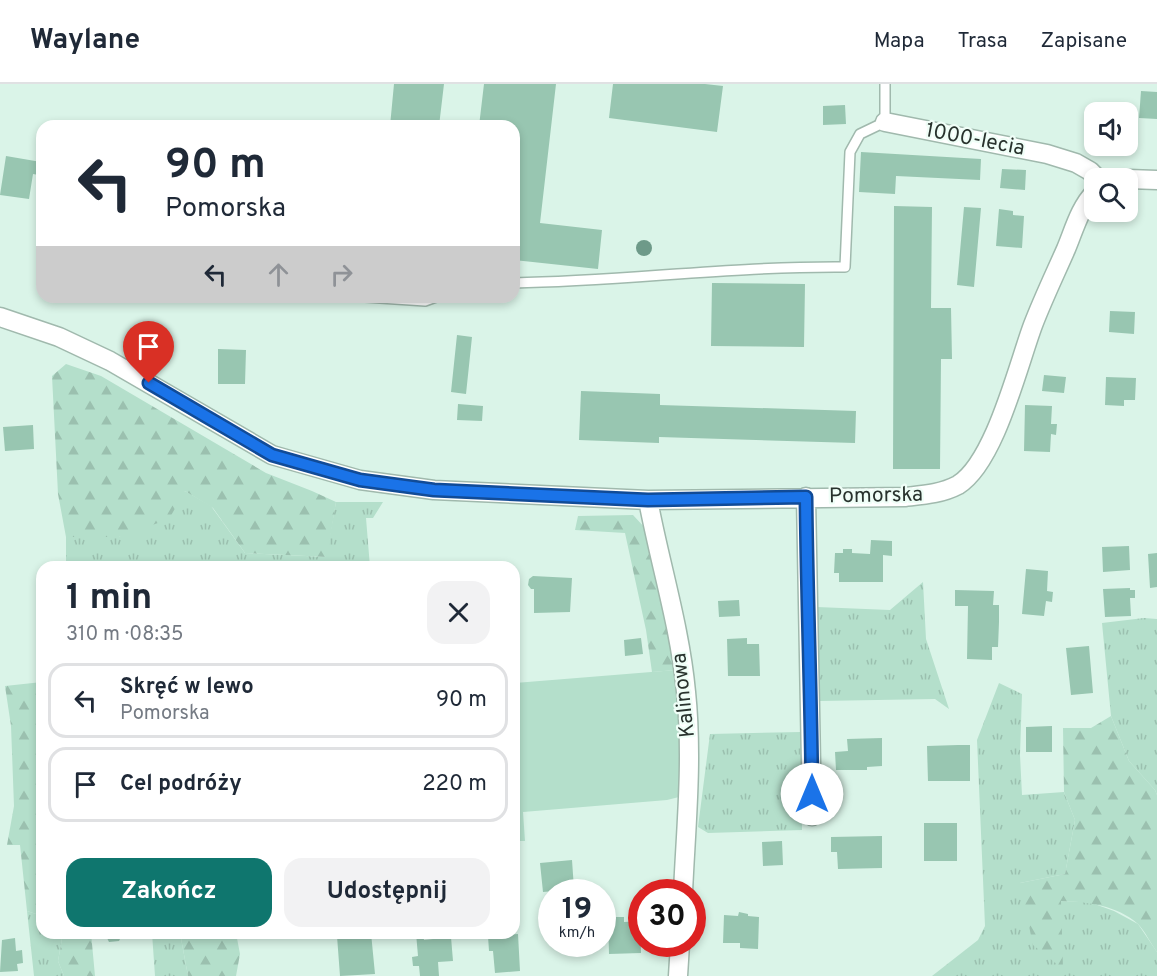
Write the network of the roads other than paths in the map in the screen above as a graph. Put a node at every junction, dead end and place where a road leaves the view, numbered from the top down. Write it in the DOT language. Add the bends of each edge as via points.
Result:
graph roads {
  1 [pos="885,84"];
  2 [pos="885,122"];
  3 [pos="1085,168"];
  4 [pos="1138,179"];
  5 [pos="1157,180"];
  6 [pos="1084,208"];
  7 [pos="520,283"];
  8 [pos="0,317"];
  9 [pos="806,497"];
  10 [pos="648,500"];
  11 [pos="812,816"];
  12 [pos="683,879"];
  13 [pos="679,957"];
  14 [pos="678,976"];
  1 -- 2 [label="lane"];
  2 -- 3 [label="street, 1000-lecia" via="1047,154"];
  2 -- 7 [label="lane" via="860,134 850,152 845,267 757,268"];
  4 -- 5 [label="street"];
  6 -- 9 [label="street, Pomorska" via="1033,325 999,421 974,470 958,484 934,494"];
  8 -- 10 [label="street, Pomorska" via="60,337 110,361 272,455 335,474 434,490"];
  9 -- 10 [label="street, Pomorska"];
  9 -- 11 [label="street"];
  10 -- 12 [label="street, Kalinowa" via="686,691 690,752"];
  13 -- 14 [label="street"];
}
